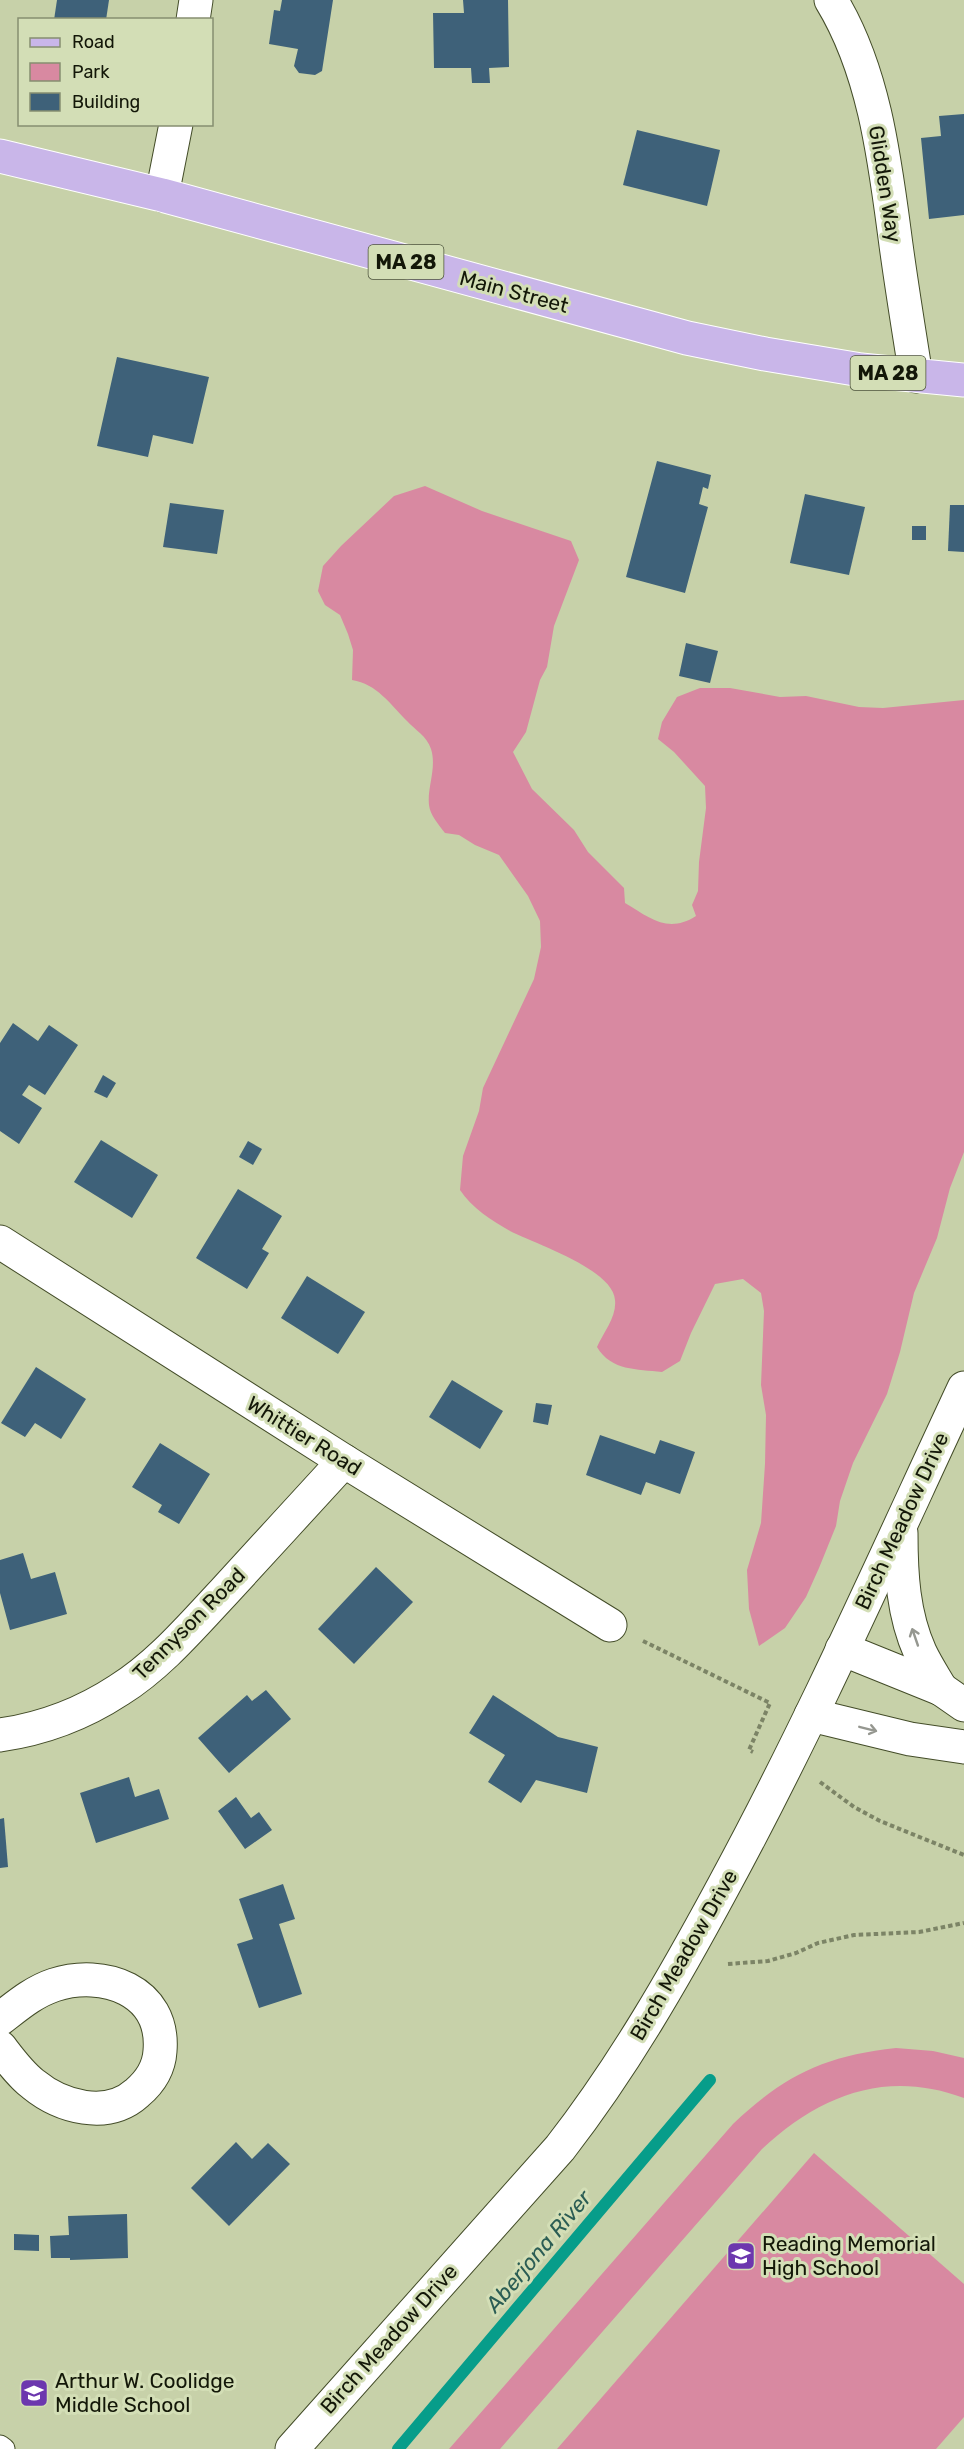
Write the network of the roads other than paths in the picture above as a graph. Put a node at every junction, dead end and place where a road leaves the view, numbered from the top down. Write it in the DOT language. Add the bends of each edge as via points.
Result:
graph roads {
  1 [pos="196,0"];
  2 [pos="831,0"];
  3 [pos="193,18"];
  4 [pos="176,126"];
  5 [pos="0,156"];
  6 [pos="162,195"];
  7 [pos="916,376"];
  8 [pos="964,380"];
  9 [pos="0,1242"];
  10 [pos="964,1388"];
  11 [pos="344,1461"];
  12 [pos="901,1522"];
  13 [pos="610,1625"];
  14 [pos="842,1649"];
  15 [pos="952,1697"];
  16 [pos="811,1715"];
  17 [pos="0,1735"];
  18 [pos="964,1747"];
  19 [pos="0,2019"];
  20 [pos="0,2047"];
  21 [pos="0,2446"];
  22 [pos="4,2449"];
  23 [pos="292,2449"];
  1 -- 3 [label="street"];
  2 -- 7 [label="street, Glidden Way" via="855,50 878,133"];
  4 -- 6 [label="street"];
  5 -- 6 [label="main road, Main Street / MA 28"];
  6 -- 7 [label="main road, Main Street / MA 28" via="687,338 813,363"];
  7 -- 8 [label="main road, Main Street / MA 28"];
  9 -- 11 [label="street, Whittier Road"];
  10 -- 12 [label="street, Birch Meadow Drive"];
  11 -- 13 [label="street, Whittier Road"];
  11 -- 17 [label="street, Tennyson Road" via="183,1636 141,1674 120,1690 48,1725"];
  12 -- 14 [label="street, Birch Meadow Drive"];
  15 -- 12 [label="street, one-way" via="920,1652 906,1610"];
  14 -- 15 [label="street"];
  14 -- 16 [label="street, Birch Meadow Drive"];
  16 -- 18 [label="street, one-way" via="910,1739"];
  16 -- 23 [label="street, Birch Meadow Drive" via="688,1951 593,2105 560,2148"];
  19 -- 20 [label="street" via="27,1998 55,1985 104,1981 130,1990 151,2010 160,2050 158,2064 144,2087 122,2103 95,2109 61,2100 34,2085"];
  21 -- 22 [label="lane"];
}
